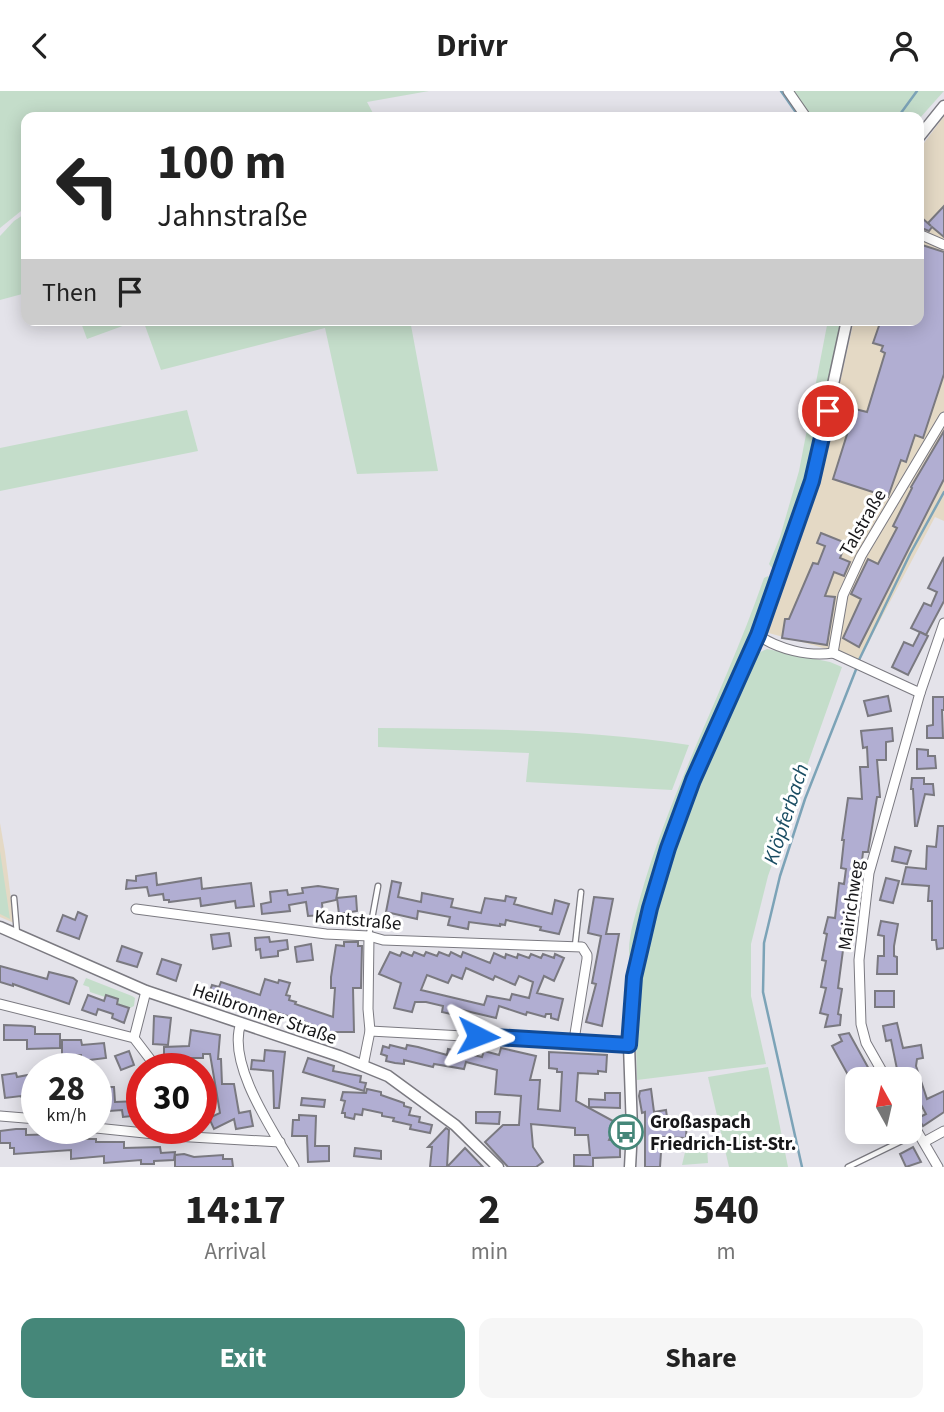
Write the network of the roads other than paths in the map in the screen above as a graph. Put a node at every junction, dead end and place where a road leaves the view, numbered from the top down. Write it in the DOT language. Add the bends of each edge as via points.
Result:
graph roads {
  1 [pos="788,91"];
  2 [pos="944,106"];
  3 [pos="803,112"];
  4 [pos="924,131"];
  5 [pos="924,236"];
  6 [pos="944,245"];
  7 [pos="846,326"];
  8 [pos="944,417"];
  9 [pos="944,623"];
  10 [pos="758,635"];
  11 [pos="833,653"];
  12 [pos="920,693"];
  13 [pos="378,886"];
  14 [pos="581,893"];
  15 [pos="14,898"];
  16 [pos="136,909"];
  17 [pos="0,927"];
  18 [pos="17,935"];
  19 [pos="369,936"];
  20 [pos="577,946"];
  21 [pos="146,991"];
  22 [pos="0,1005"];
  23 [pos="241,1023"];
  24 [pos="370,1031"];
  25 [pos="134,1038"];
  26 [pos="574,1040"];
  27 [pos="629,1045"];
  28 [pos="145,1053"];
  29 [pos="363,1066"];
  30 [pos="880,1067"];
  31 [pos="0,1116"];
  32 [pos="21,1118"];
  33 [pos="944,1131"];
  34 [pos="217,1137"];
  35 [pos="922,1139"];
  36 [pos="280,1142"];
  37 [pos="924,1142"];
  38 [pos="892,1145"];
  39 [pos="294,1167"];
  40 [pos="498,1167"];
  41 [pos="630,1167"];
  42 [pos="848,1167"];
  43 [pos="938,1167"];
  1 -- 3 [label="street"];
  2 -- 4 [label="street"];
  5 -- 6 [label="street"];
  7 -- 10 [label="street" via="812,481"];
  8 -- 11 [label="street, Talstraße" via="861,556 843,595"];
  9 -- 12 [label="street, Mairichweg"];
  10 -- 11 [label="street" via="794,650"];
  10 -- 27 [label="street" via="668,848 634,977"];
  11 -- 12 [label="street"];
  12 -- 30 [label="street, Mairichweg" via="869,873 859,960 861,1024"];
  13 -- 19 [label="lane"];
  14 -- 20 [label="lane"];
  15 -- 18 [label="lane"];
  16 -- 19 [label="street, Kantstraße"];
  17 -- 18 [label="street, Heilbronner Straße"];
  18 -- 21 [label="street, Heilbronner Straße"];
  19 -- 20 [label="street, Kantstraße"];
  19 -- 24 [label="street"];
  20 -- 26 [label="street" via="587,955"];
  21 -- 23 [label="street, Heilbronner Straße"];
  21 -- 25 [label="street"];
  22 -- 25 [label="street"];
  23 -- 29 [label="street, Heilbronner Straße"];
  23 -- 36 [label="street" via="237,1035 247,1083"];
  24 -- 26 [label="street"];
  24 -- 29 [label="street"];
  25 -- 28 [label="street"];
  26 -- 27 [label="street"];
  27 -- 41 [label="street"];
  29 -- 40 [label="street, Heilbronner Straße" via="419,1097"];
  31 -- 32 [label="street"];
  33 -- 37 [label="street"];
  34 -- 36 [label="street"];
  35 -- 37 [label="street"];
  36 -- 39 [label="street"];
  37 -- 43 [label="street"];
  38 -- 42 [label="lane"];
}
